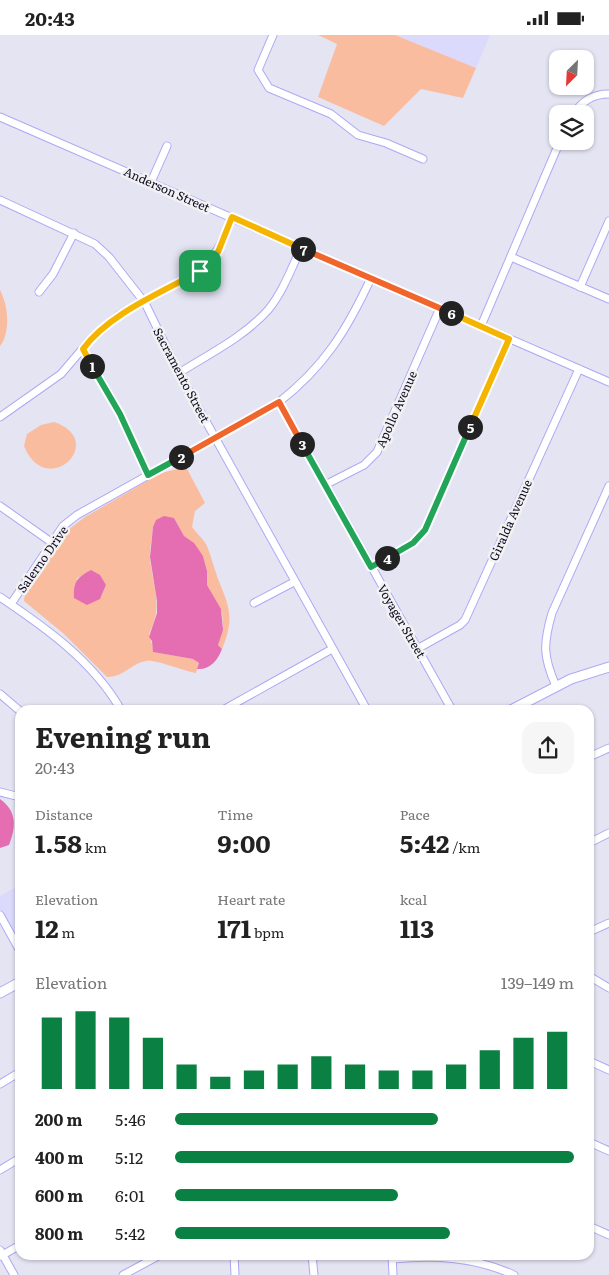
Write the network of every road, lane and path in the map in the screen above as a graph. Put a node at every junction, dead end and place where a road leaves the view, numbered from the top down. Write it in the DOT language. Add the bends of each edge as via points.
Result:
graph roads {
  1 [pos="273,35"];
  2 [pos="609,94"];
  3 [pos="580,105"];
  4 [pos="0,117"];
  5 [pos="167,146"];
  6 [pos="556,150"];
  7 [pos="423,159"];
  8 [pos="151,182"];
  9 [pos="0,200"];
  10 [pos="232,217"];
  11 [pos="609,221"];
  12 [pos="74,233"];
  13 [pos="301,248"];
  14 [pos="511,257"];
  15 [pos="371,278"];
  16 [pos="580,287"];
  17 [pos="39,292"];
  18 [pos="609,299"];
  19 [pos="145,303"];
  20 [pos="440,308"];
  21 [pos="481,326"];
  22 [pos="509,339"];
  23 [pos="83,349"];
  24 [pos="579,369"];
  25 [pos="179,373"];
  26 [pos="609,383"];
  27 [pos="279,402"];
  28 [pos="0,417"];
  29 [pos="214,437"];
  30 [pos="148,475"];
  31 [pos="325,485"];
  32 [pos="609,486"];
  33 [pos="0,506"];
  34 [pos="51,542"];
  35 [pos="371,567"];
  36 [pos="294,581"];
  37 [pos="0,597"];
  38 [pos="254,603"];
  39 [pos="11,604"];
  40 [pos="332,649"];
  41 [pos="417,649"];
  42 [pos="609,667"];
  43 [pos="556,686"];
  44 [pos="0,694"];
  45 [pos="118,705"];
  46 [pos="232,705"];
  47 [pos="363,705"];
  48 [pos="449,705"];
  49 [pos="520,705"];
  50 [pos="15,707"];
  51 [pos="609,748"];
  52 [pos="594,755"];
  53 [pos="0,791"];
  54 [pos="15,796"];
  55 [pos="609,833"];
  56 [pos="594,840"];
  57 [pos="0,915"];
  58 [pos="609,923"];
  59 [pos="594,930"];
  60 [pos="15,942"];
  61 [pos="594,980"];
  62 [pos="15,985"];
  63 [pos="609,987"];
  64 [pos="0,993"];
  65 [pos="594,1063"];
  66 [pos="609,1070"];
  67 [pos="15,1075"];
  68 [pos="0,1084"];
  69 [pos="594,1144"];
  70 [pos="609,1151"];
  71 [pos="15,1161"];
  72 [pos="0,1169"];
  73 [pos="594,1229"];
  74 [pos="609,1235"];
  75 [pos="15,1247"];
  76 [pos="1,1254"];
  77 [pos="151,1260"];
  78 [pos="234,1260"];
  79 [pos="312,1260"];
  80 [pos="392,1260"];
  81 [pos="467,1260"];
  82 [pos="14,1275"];
  83 [pos="123,1275"];
  84 [pos="235,1275"];
  85 [pos="314,1275"];
  86 [pos="393,1275"];
  87 [pos="514,1275"];
  1 -- 7 [label="street" via="258,70 269,88 331,114 358,135"];
  2 -- 3 [label="street" via="594,95"];
  4 -- 8 [label="street, Anderson Street"];
  5 -- 8 [label="street"];
  6 -- 14 [label="street"];
  8 -- 10 [label="street, Anderson Street"];
  9 -- 12 [label="street, Sacramento Street"];
  10 -- 13 [label="street, Anderson Street"];
  10 -- 19 [label="street" via="218,252 208,264"];
  11 -- 16 [label="street"];
  12 -- 17 [label="street" via="53,274"];
  12 -- 19 [label="street, Sacramento Street" via="109,257"];
  13 -- 15 [label="street, Anderson Street"];
  13 -- 25 [label="street" via="268,310 234,339"];
  14 -- 16 [label="street"];
  14 -- 21 [label="street"];
  15 -- 20 [label="street, Anderson Street"];
  15 -- 27 [label="street, Salerno Drive" via="333,348 303,383"];
  16 -- 18 [label="street"];
  19 -- 23 [label="street" via="103,327"];
  19 -- 25 [label="street, Sacramento Street"];
  20 -- 21 [label="street, Anderson Street"];
  20 -- 31 [label="street, Apollo Avenue" via="377,452 364,465"];
  21 -- 22 [label="street, Anderson Street"];
  22 -- 24 [label="street, Anderson Street"];
  22 -- 35 [label="street" via="425,530 413,543"];
  23 -- 28 [label="street" via="61,374"];
  23 -- 30 [label="street" via="120,414"];
  24 -- 26 [label="street, Anderson Street"];
  24 -- 41 [label="street, Giralda Avenue" via="465,619"];
  25 -- 29 [label="street, Sacramento Street"];
  27 -- 29 [label="street, Salerno Drive"];
  27 -- 31 [label="street, Voyager Street"];
  29 -- 30 [label="street, Salerno Drive"];
  29 -- 36 [label="street, Sacramento Street"];
  30 -- 34 [label="street, Salerno Drive" via="77,515"];
  31 -- 35 [label="street, Voyager Street"];
  32 -- 43 [label="street" via="546,632 546,662"];
  33 -- 34 [label="street"];
  34 -- 39 [label="street, Salerno Drive"];
  35 -- 41 [label="street, Voyager Street"];
  36 -- 38 [label="street"];
  36 -- 40 [label="street, Sacramento Street"];
  37 -- 39 [label="street"];
  39 -- 45 [label="street" via="53,634 80,659"];
  40 -- 46 [label="street"];
  40 -- 47 [label="street, Sacramento Street"];
  41 -- 48 [label="street, Voyager Street"];
  42 -- 43 [label="main road"];
  43 -- 49 [label="main road"];
  44 -- 50 [label="street"];
  51 -- 52 [label="street"];
  53 -- 54 [label="street"];
  55 -- 56 [label="street"];
  57 -- 60 [label="street"];
  58 -- 59 [label="street"];
  61 -- 63 [label="street"];
  62 -- 64 [label="main road"];
  65 -- 66 [label="street"];
  67 -- 68 [label="street"];
  69 -- 70 [label="street"];
  71 -- 72 [label="street"];
  73 -- 74 [label="street"];
  75 -- 76 [label="street"];
  76 -- 82 [label="street"];
  77 -- 83 [label="street"];
  78 -- 84 [label="street"];
  79 -- 85 [label="street"];
  80 -- 86 [label="street"];
  81 -- 87 [label="street"];
}
